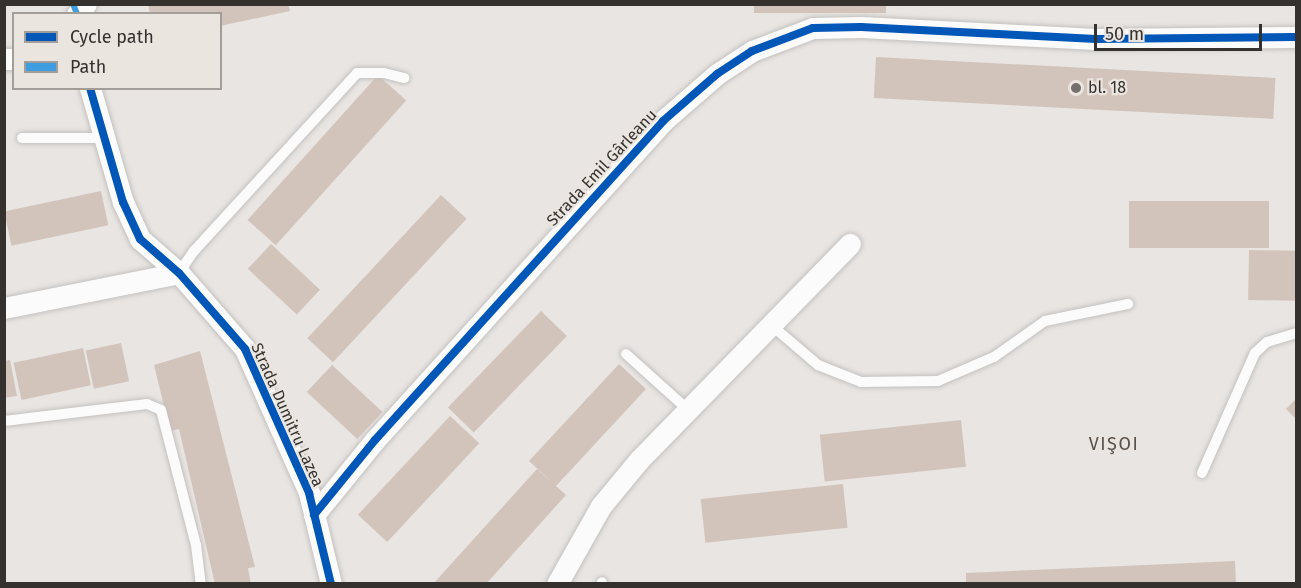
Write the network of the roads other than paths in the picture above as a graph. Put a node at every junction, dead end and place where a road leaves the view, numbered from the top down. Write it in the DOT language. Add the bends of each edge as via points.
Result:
graph roads {
  1 [pos="1296,37"];
  2 [pos="404,78"];
  3 [pos="91,90"];
  4 [pos="22,138"];
  5 [pos="107,138"];
  6 [pos="850,244"];
  7 [pos="179,273"];
  8 [pos="1128,304"];
  9 [pos="4,308"];
  10 [pos="770,324"];
  11 [pos="1296,333"];
  12 [pos="626,354"];
  13 [pos="686,408"];
  14 [pos="4,421"];
  15 [pos="1202,473"];
  16 [pos="315,515"];
  17 [pos="201,584"];
  18 [pos="331,584"];
  19 [pos="556,584"];
  1 -- 16 [label="street, Strada Emil Gârleanu" via="1096,39 813,28 752,51 717,74 656,129 375,440"];
  2 -- 7 [label="lane" via="384,72 357,73 194,251"];
  3 -- 5 [label="street, Strada Dumitru Lazea"];
  4 -- 5 [label="lane"];
  5 -- 7 [label="street, Strada Dumitru Lazea" via="123,202 140,239"];
  6 -- 10 [label="street"];
  7 -- 9 [label="street"];
  7 -- 16 [label="street, Strada Dumitru Lazea" via="245,349 309,493"];
  8 -- 10 [label="lane" via="1045,321 994,357 938,381 861,382 818,365"];
  10 -- 13 [label="street"];
  11 -- 15 [label="lane" via="1267,342 1255,353"];
  12 -- 13 [label="lane"];
  13 -- 19 [label="street" via="601,506"];
  14 -- 17 [label="lane" via="147,404 161,410 196,545"];
  16 -- 18 [label="street, Strada Dumitru Lazea"];
}
